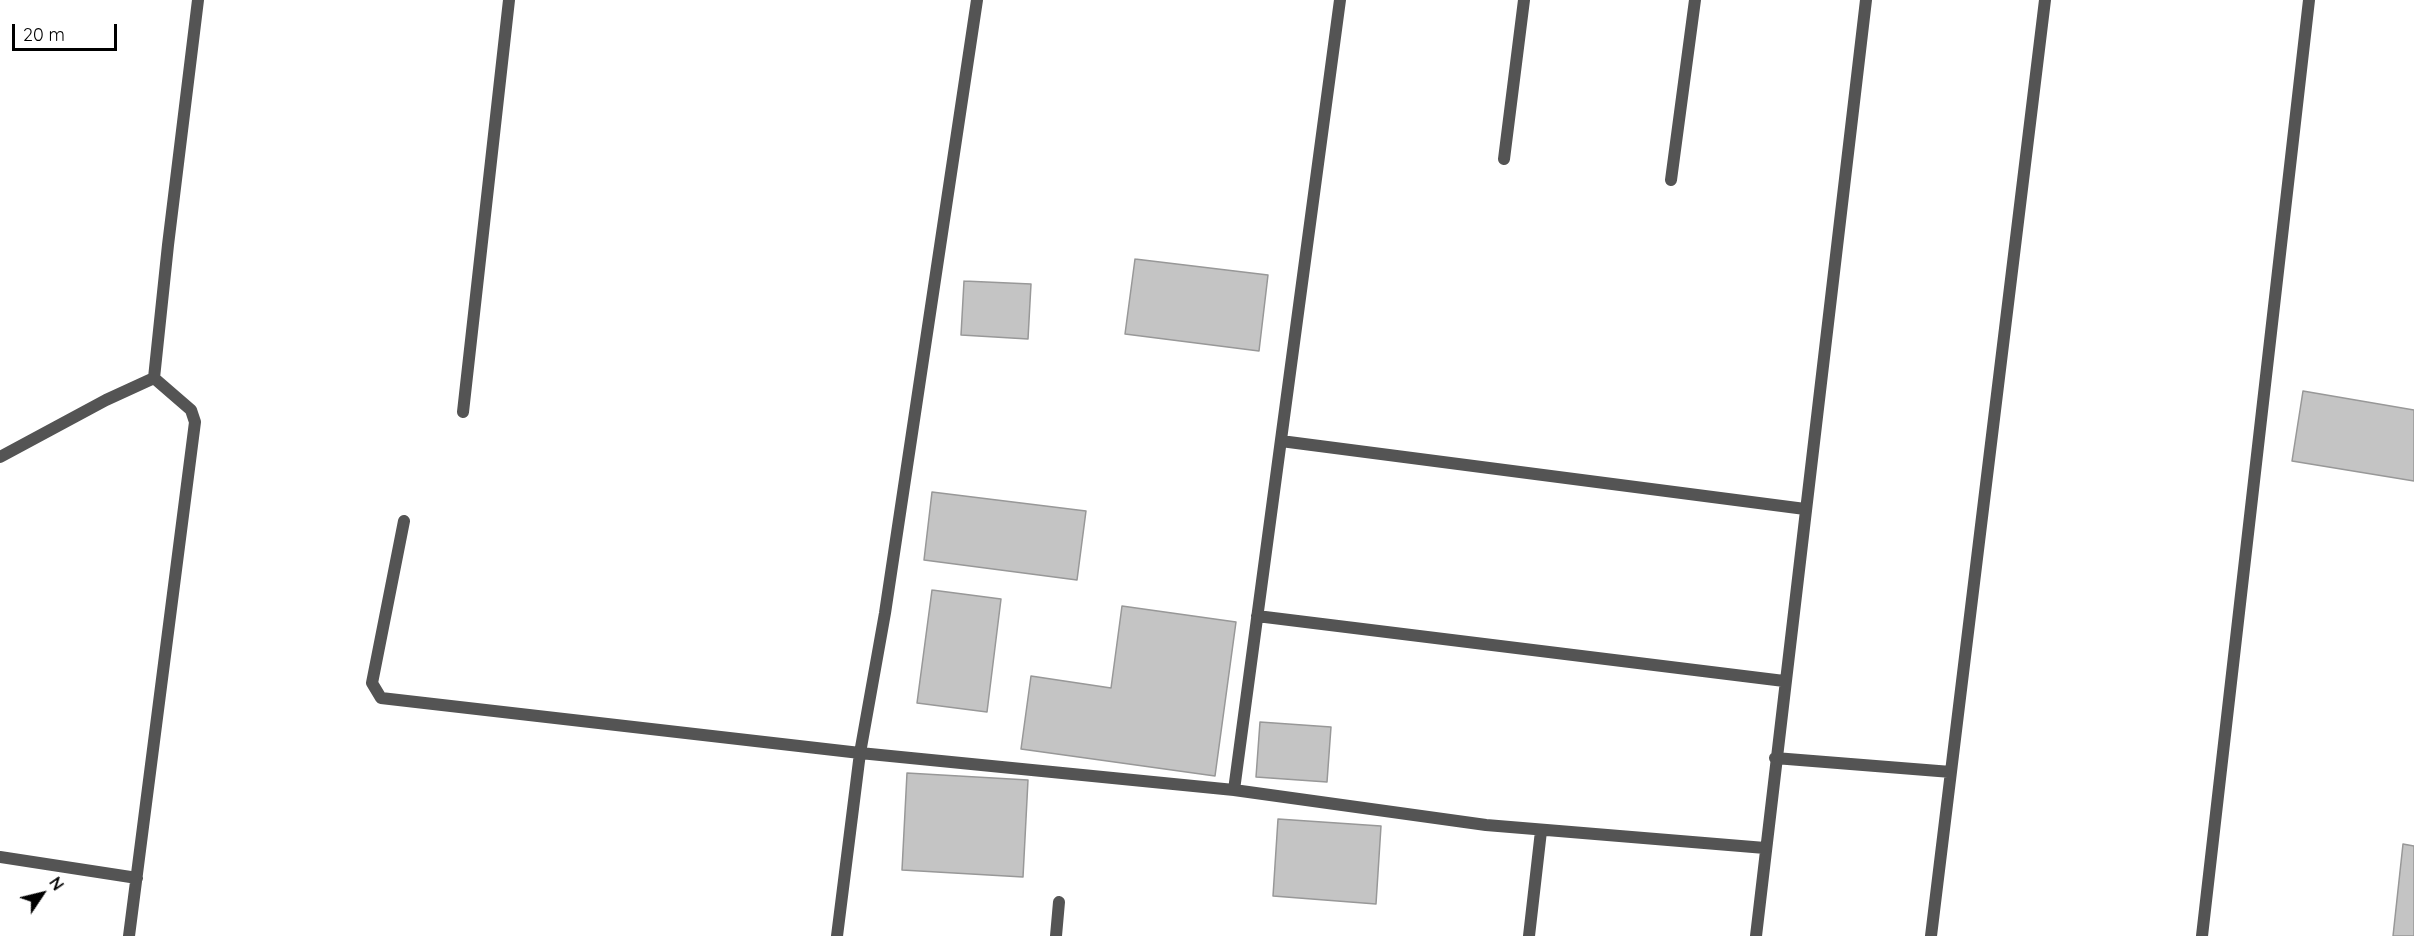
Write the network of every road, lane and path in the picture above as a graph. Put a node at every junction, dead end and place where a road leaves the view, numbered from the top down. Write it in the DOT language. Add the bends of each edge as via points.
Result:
graph roads {
  1 [pos="198,0"];
  2 [pos="509,0"];
  3 [pos="977,0"];
  4 [pos="1340,0"];
  5 [pos="1524,0"];
  6 [pos="1695,0"];
  7 [pos="1866,0"];
  8 [pos="2045,0"];
  9 [pos="2309,0"];
  10 [pos="1504,159"];
  11 [pos="1671,180"];
  12 [pos="154,378"];
  13 [pos="464,412"];
  14 [pos="1281,441"];
  15 [pos="0,458"];
  16 [pos="1805,509"];
  17 [pos="404,521"];
  18 [pos="1257,616"];
  19 [pos="1784,681"];
  20 [pos="860,753"];
  21 [pos="1775,758"];
  22 [pos="1951,772"];
  23 [pos="1234,790"];
  24 [pos="1541,831"];
  25 [pos="1765,848"];
  26 [pos="0,858"];
  27 [pos="137,878"];
  28 [pos="1059,902"];
  29 [pos="129,936"];
  30 [pos="837,936"];
  31 [pos="1056,936"];
  32 [pos="1529,936"];
  33 [pos="1756,936"];
  34 [pos="1931,936"];
  35 [pos="2202,936"];
  1 -- 12 [label="street"];
  2 -- 13 [label="street"];
  3 -- 20 [label="street" via="885,613"];
  4 -- 14 [label="street"];
  5 -- 10 [label="street"];
  6 -- 11 [label="street"];
  7 -- 16 [label="street"];
  8 -- 22 [label="street"];
  9 -- 35 [label="street"];
  12 -- 15 [label="street"];
  12 -- 27 [label="street" via="191,410 195,422"];
  14 -- 16 [label="street"];
  14 -- 18 [label="street"];
  16 -- 19 [label="street"];
  17 -- 20 [label="street" via="372,683 381,699"];
  18 -- 19 [label="street"];
  18 -- 23 [label="street"];
  19 -- 21 [label="street"];
  20 -- 23 [label="street"];
  20 -- 30 [label="street"];
  21 -- 22 [label="street"];
  21 -- 25 [label="street"];
  22 -- 34 [label="street"];
  23 -- 24 [label="street"];
  24 -- 25 [label="street"];
  24 -- 32 [label="street"];
  25 -- 33 [label="street"];
  26 -- 27 [label="street"];
  27 -- 29 [label="street"];
  28 -- 31 [label="street"];
}
